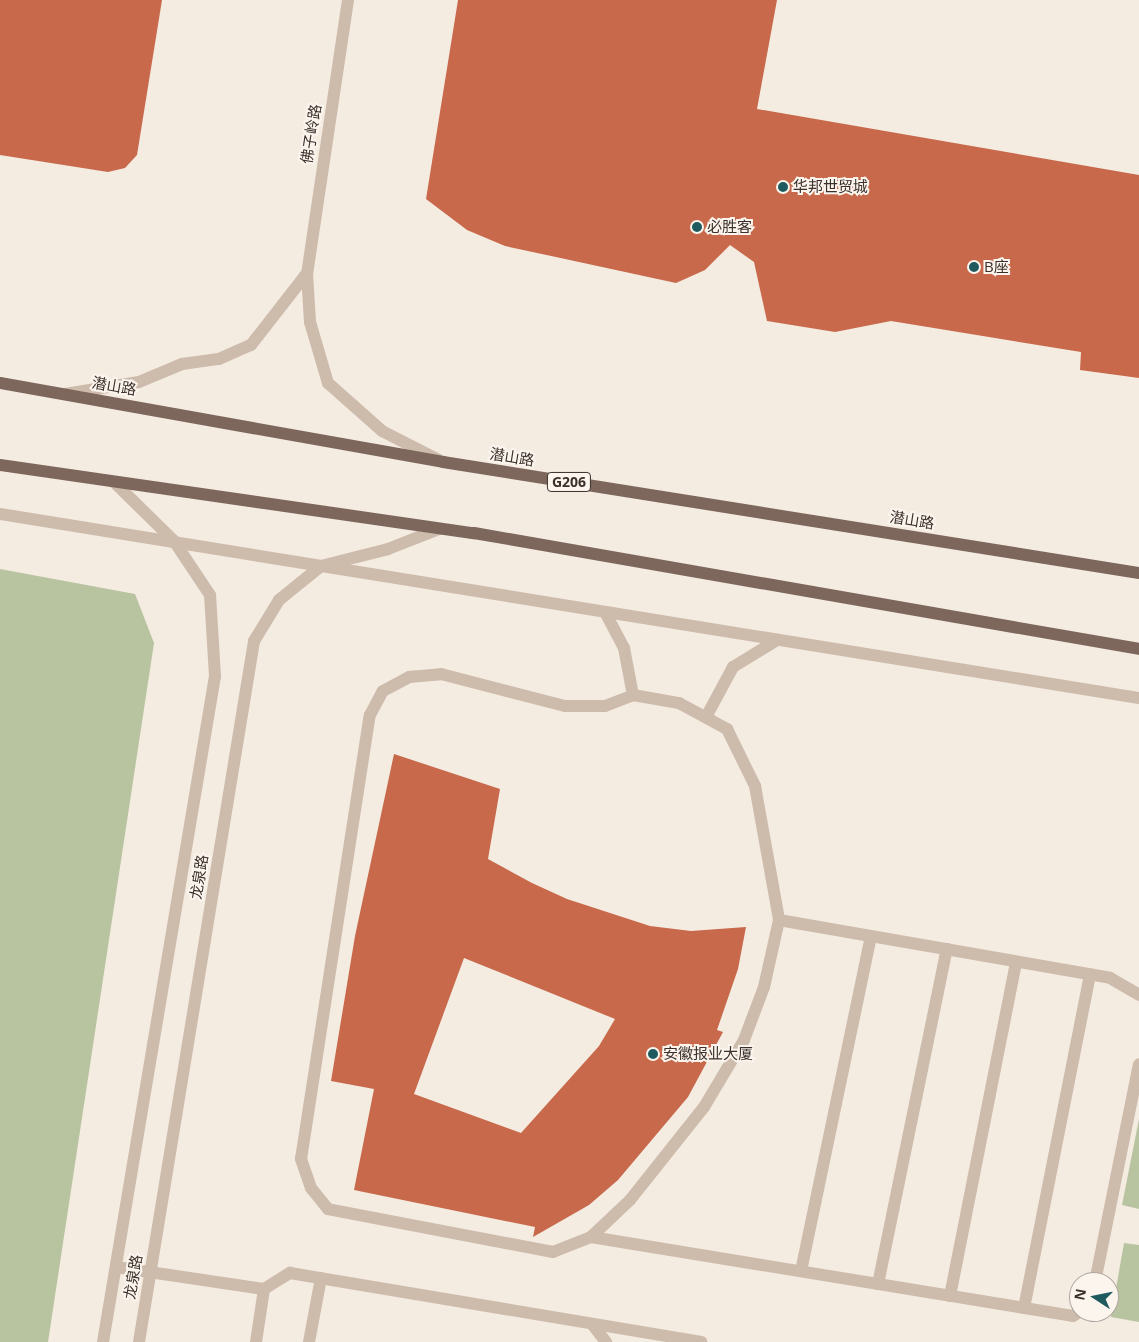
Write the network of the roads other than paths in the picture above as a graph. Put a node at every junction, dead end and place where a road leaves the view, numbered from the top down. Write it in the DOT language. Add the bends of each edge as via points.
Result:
graph roads {
  1 [pos="348,0"];
  2 [pos="307,273"];
  3 [pos="0,383"];
  4 [pos="63,394"];
  5 [pos="443,462"];
  6 [pos="0,464"];
  7 [pos="115,483"];
  8 [pos="0,514"];
  9 [pos="439,529"];
  10 [pos="174,541"];
  11 [pos="321,566"];
  12 [pos="1139,573"];
  13 [pos="605,612"];
  14 [pos="777,640"];
  15 [pos="1139,649"];
  16 [pos="633,696"];
  17 [pos="1139,698"];
  18 [pos="706,717"];
  19 [pos="779,920"];
  20 [pos="871,936"];
  21 [pos="948,950"];
  22 [pos="1016,962"];
  23 [pos="1090,974"];
  24 [pos="1139,995"];
  25 [pos="1139,1064"];
  26 [pos="591,1236"];
  27 [pos="116,1267"];
  28 [pos="801,1271"];
  29 [pos="151,1272"];
  30 [pos="1097,1272"];
  31 [pos="321,1278"];
  32 [pos="878,1284"];
  33 [pos="264,1290"];
  34 [pos="950,1296"];
  35 [pos="1024,1308"];
  36 [pos="1069,1315"];
  37 [pos="592,1324"];
  38 [pos="104,1342"];
  39 [pos="139,1342"];
  40 [pos="256,1342"];
  41 [pos="309,1342"];
  42 [pos="606,1342"];
  43 [pos="701,1342"];
  1 -- 2 [label="street, 佛子岭路"];
  2 -- 4 [label="street" via="251,345 219,359 182,364 139,382"];
  2 -- 5 [label="street, 佛子岭路" via="310,322 328,383 382,431"];
  3 -- 4 [label="main road, 潜山路 / G206"];
  4 -- 5 [label="main road, 潜山路 / G206"];
  5 -- 12 [label="main road, 潜山路 / G206"];
  6 -- 7 [label="main road"];
  7 -- 9 [label="main road"];
  7 -- 10 [label="street, 龙泉路"];
  8 -- 10 [label="street"];
  9 -- 11 [label="street, 龙泉路" via="388,549"];
  9 -- 15 [label="main road"];
  10 -- 11 [label="street"];
  10 -- 27 [label="street, 龙泉路" via="210,595 215,676"];
  11 -- 13 [label="street"];
  11 -- 29 [label="street, 龙泉路" via="279,600 254,641"];
  13 -- 14 [label="street"];
  13 -- 16 [label="street" via="624,648"];
  14 -- 17 [label="street"];
  14 -- 18 [label="street" via="733,667"];
  16 -- 18 [label="street" via="679,702"];
  16 -- 26 [label="street" via="606,706 565,706 441,674 409,677 383,691 363,741 301,1159 311,1188 328,1209 552,1252"];
  18 -- 19 [label="street" via="727,729 755,786"];
  19 -- 20 [label="street"];
  19 -- 26 [label="street" via="764,987 744,1040 724,1074 668,1157"];
  20 -- 21 [label="street"];
  20 -- 28 [label="street"];
  21 -- 22 [label="street"];
  21 -- 32 [label="street"];
  22 -- 23 [label="street"];
  22 -- 34 [label="street"];
  23 -- 24 [label="street" via="1110,978"];
  23 -- 35 [label="street"];
  25 -- 30 [label="street"];
  26 -- 28 [label="street"];
  27 -- 29 [label="street"];
  27 -- 38 [label="street, 龙泉路"];
  28 -- 32 [label="street"];
  29 -- 33 [label="street"];
  29 -- 39 [label="street, 龙泉路"];
  31 -- 33 [label="street" via="290,1273"];
  31 -- 37 [label="street"];
  31 -- 41 [label="street"];
  32 -- 34 [label="street"];
  33 -- 40 [label="street"];
  34 -- 35 [label="street"];
  35 -- 36 [label="street"];
  37 -- 42 [label="street"];
  37 -- 43 [label="street"];
}
